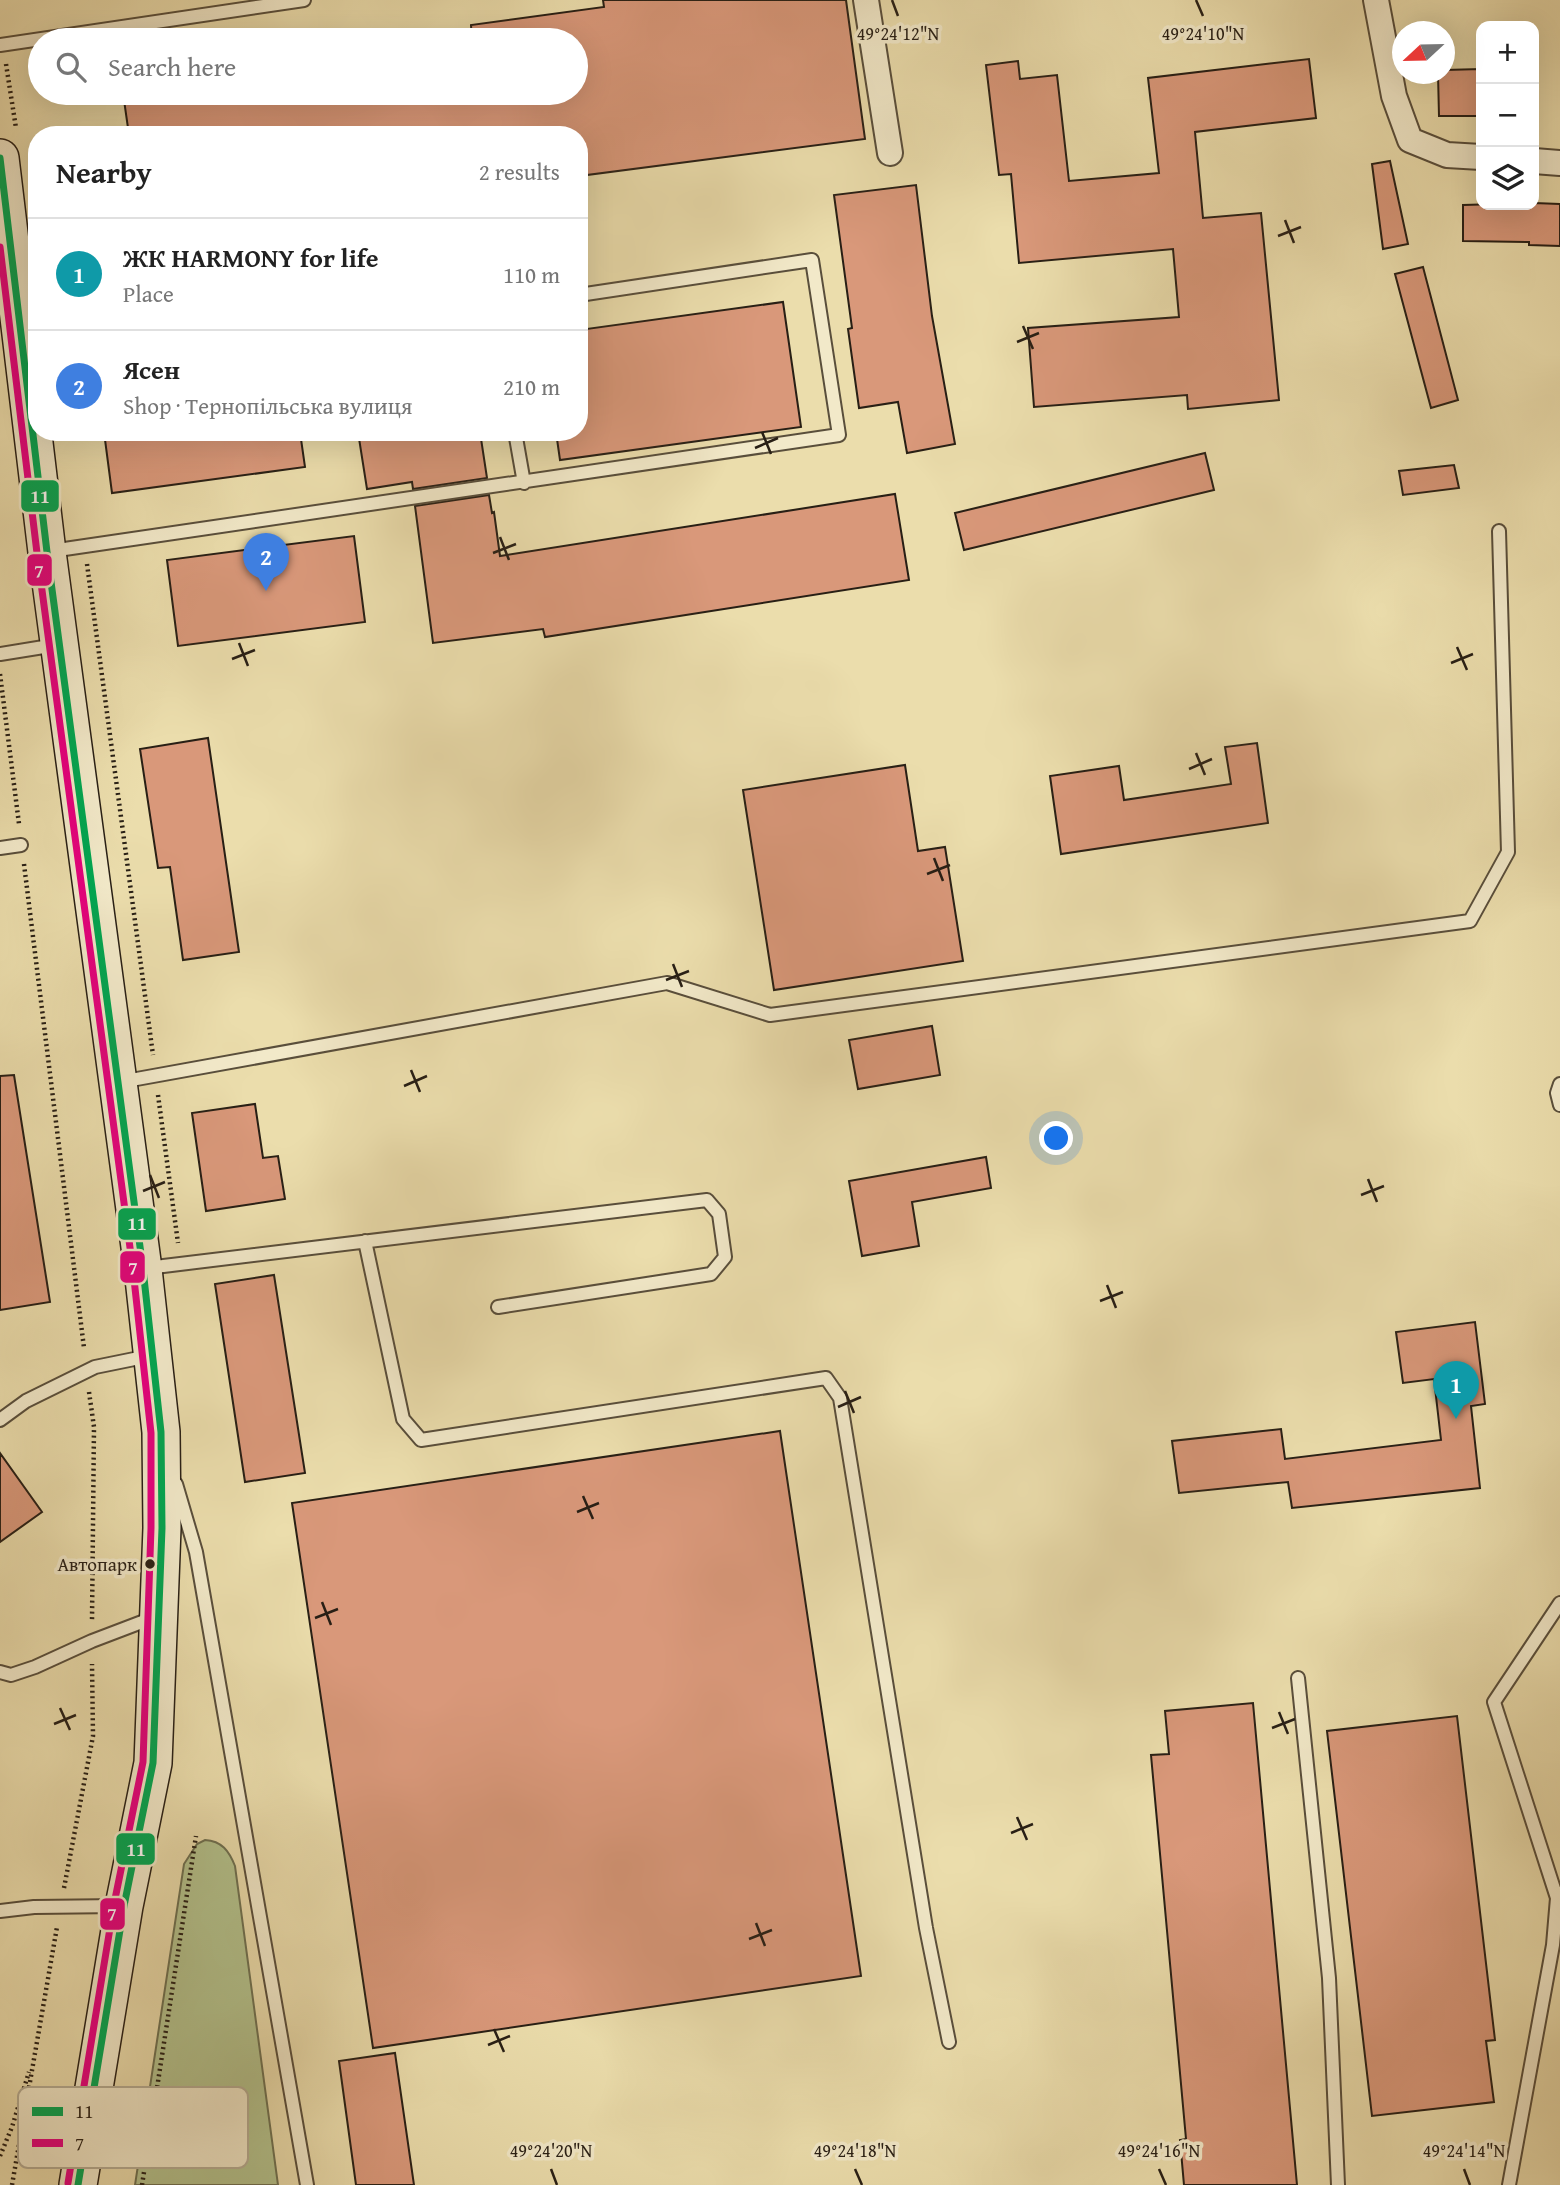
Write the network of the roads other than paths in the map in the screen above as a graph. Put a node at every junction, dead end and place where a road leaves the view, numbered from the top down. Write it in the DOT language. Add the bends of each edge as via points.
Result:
graph roads {
  1 [pos="304,0"];
  2 [pos="866,0"];
  3 [pos="1376,0"];
  4 [pos="115,28"];
  5 [pos="28,41"];
  6 [pos="0,45"];
  7 [pos="890,153"];
  8 [pos="1476,157"];
  9 [pos="1539,161"];
  10 [pos="0,162"];
  11 [pos="1560,163"];
  12 [pos="588,294"];
  13 [pos="28,394"];
  14 [pos="34,441"];
  15 [pos="517,441"];
  16 [pos="524,483"];
  17 [pos="1499,531"];
  18 [pos="47,552"];
  19 [pos="60,645"];
  20 [pos="0,654"];
  21 [pos="21,845"];
  22 [pos="0,848"];
  23 [pos="119,1082"];
  24 [pos="1560,1084"];
  25 [pos="1560,1105"];
  26 [pos="365,1241"];
  27 [pos="143,1269"];
  28 [pos="498,1307"];
  29 [pos="153,1355"];
  30 [pos="0,1420"];
  31 [pos="161,1432"];
  32 [pos="1560,1603"];
  33 [pos="158,1615"];
  34 [pos="0,1672"];
  35 [pos="1298,1678"];
  36 [pos="1558,1895"];
  37 [pos="124,1906"];
  38 [pos="0,1911"];
  39 [pos="949,2042"];
  40 [pos="90,2087"];
  41 [pos="307,2185"];
  42 [pos="1338,2185"];
  43 [pos="1509,2185"];
  1 -- 4 [label="lane"];
  2 -- 7 [label="street"];
  3 -- 8 [label="street" via="1394,96 1410,140 1447,155"];
  5 -- 6 [label="lane"];
  9 -- 11 [label="street"];
  10 -- 13 [label="main road"];
  12 -- 16 [label="lane" via="812,260 839,435"];
  14 -- 18 [label="main road"];
  15 -- 16 [label="lane"];
  16 -- 18 [label="lane"];
  17 -- 23 [label="lane" via="1508,852 1470,921 770,1015 667,984"];
  18 -- 19 [label="main road"];
  19 -- 20 [label="lane"];
  19 -- 23 [label="main road"];
  21 -- 22 [label="lane"];
  23 -- 27 [label="main road"];
  24 -- 25 [label="lane"];
  26 -- 27 [label="lane"];
  26 -- 28 [label="lane" via="707,1200 719,1213 725,1257 711,1274"];
  26 -- 39 [label="lane" via="402,1419 421,1440 825,1378 841,1398 926,1928"];
  27 -- 29 [label="main road"];
  29 -- 30 [label="lane" via="95,1367 26,1401"];
  29 -- 31 [label="main road"];
  31 -- 33 [label="main road"];
  31 -- 41 [label="lane" via="196,1552"];
  32 -- 36 [label="lane" via="1494,1702"];
  33 -- 34 [label="lane" via="35,1667 11,1675"];
  33 -- 37 [label="main road" via="153,1763"];
  35 -- 42 [label="lane" via="1329,1978"];
  36 -- 43 [label="lane"];
  37 -- 38 [label="lane"];
  37 -- 40 [label="main road"];
}
